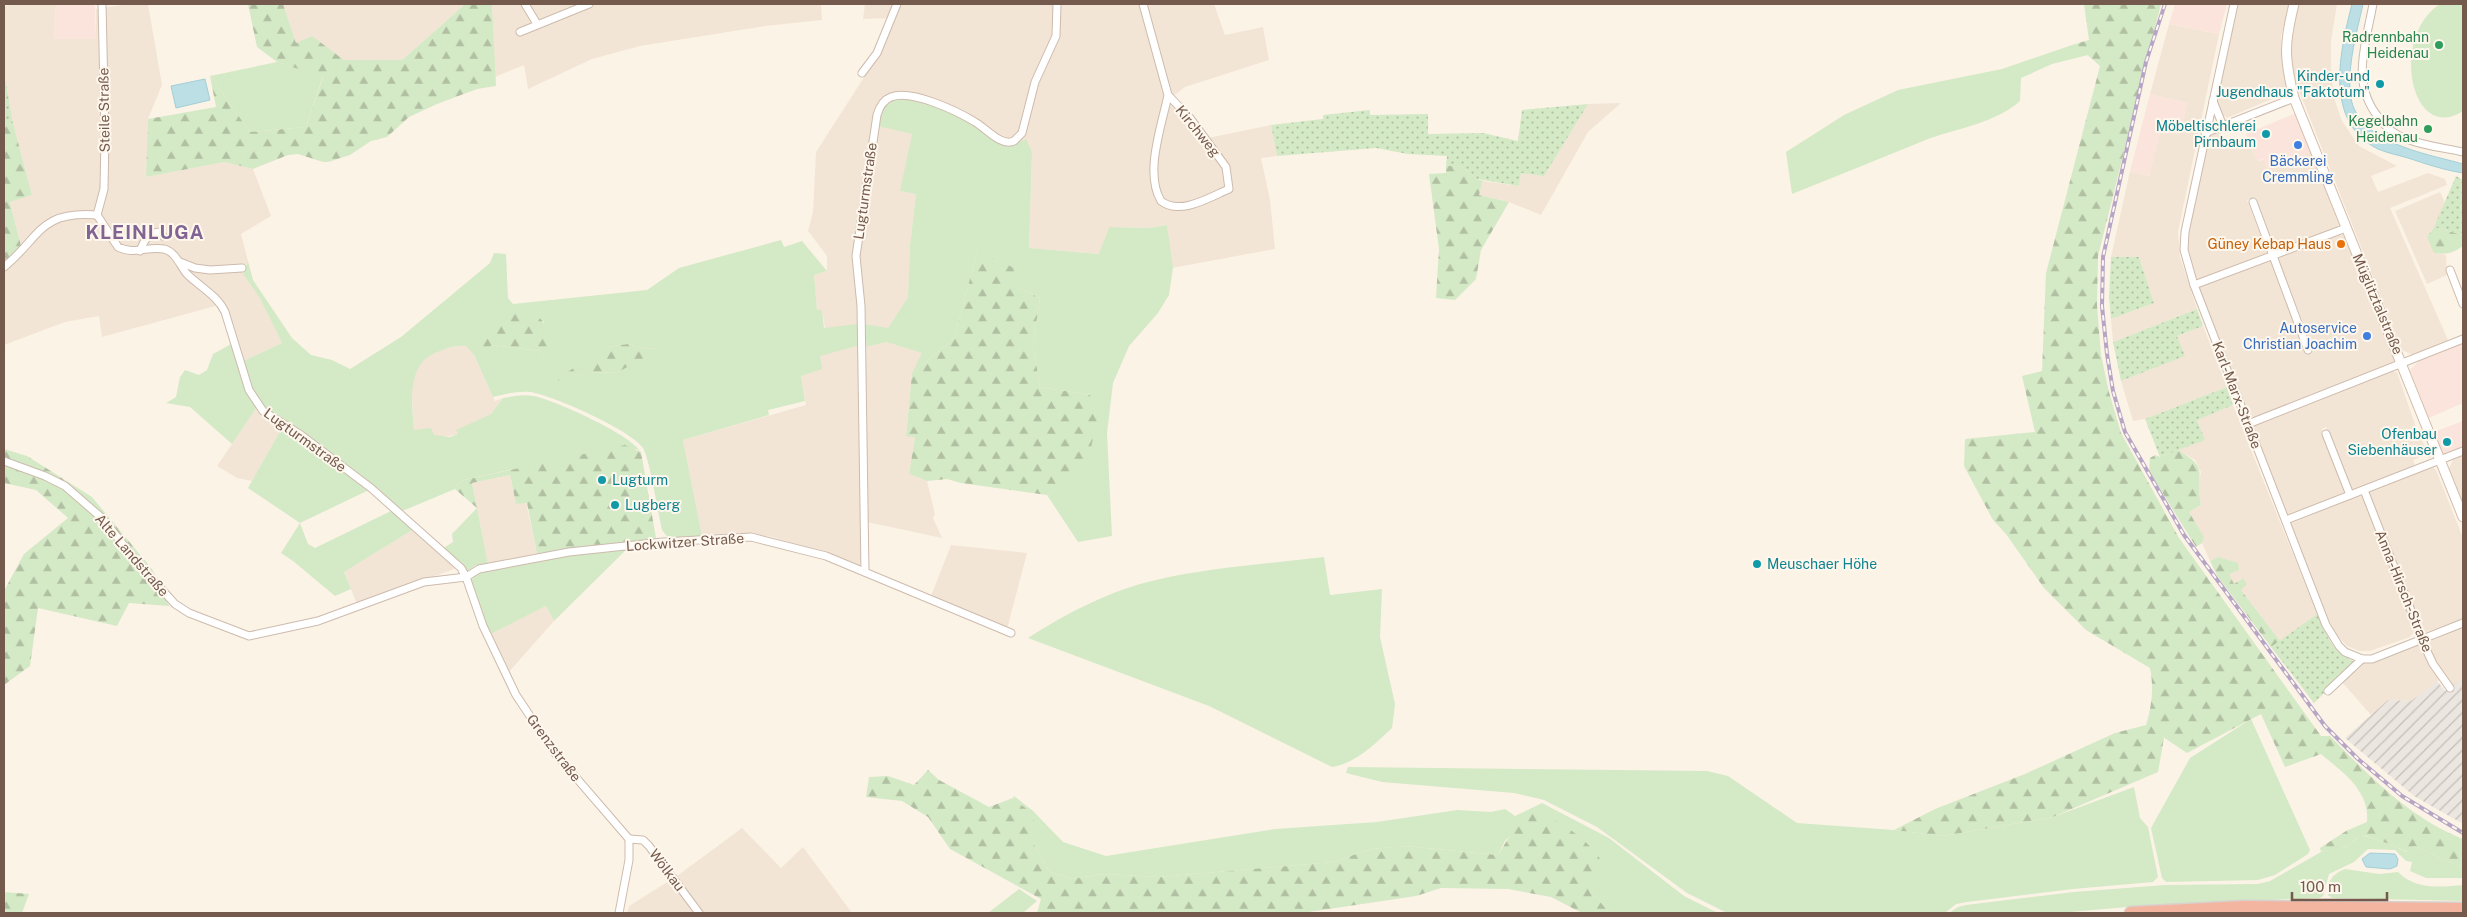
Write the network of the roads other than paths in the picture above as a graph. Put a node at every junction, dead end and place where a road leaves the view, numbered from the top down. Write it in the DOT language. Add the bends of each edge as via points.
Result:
graph roads {
  1 [pos="102,4"];
  2 [pos="525,4"];
  3 [pos="589,4"];
  4 [pos="898,4"];
  5 [pos="1058,4"];
  6 [pos="1143,4"];
  7 [pos="2234,4"];
  8 [pos="2294,4"];
  9 [pos="2373,4"];
  10 [pos="536,24"];
  11 [pos="520,32"];
  12 [pos="862,73"];
  13 [pos="1168,95"];
  14 [pos="2294,98"];
  15 [pos="2213,100"];
  16 [pos="2223,126"];
  17 [pos="2206,133"];
  18 [pos="2463,152"];
  19 [pos="2252,202"];
  20 [pos="97,215"];
  21 [pos="2346,228"];
  22 [pos="162,236"];
  23 [pos="140,251"];
  24 [pos="2273,256"];
  25 [pos="180,262"];
  26 [pos="4,267"];
  27 [pos="242,268"];
  28 [pos="2450,270"];
  29 [pos="2194,286"];
  30 [pos="2463,304"];
  31 [pos="2463,339"];
  32 [pos="2308,350"];
  33 [pos="2403,363"];
  34 [pos="2248,424"];
  35 [pos="2326,434"];
  36 [pos="2463,451"];
  37 [pos="2441,460"];
  38 [pos="4,461"];
  39 [pos="2364,490"];
  40 [pos="2350,495"];
  41 [pos="2463,517"];
  42 [pos="2286,520"];
  43 [pos="865,572"];
  44 [pos="466,577"];
  45 [pos="2463,623"];
  46 [pos="1010,633"];
  47 [pos="2422,639"];
  48 [pos="2362,659"];
  49 [pos="2450,688"];
  50 [pos="2328,691"];
  51 [pos="629,838"];
  52 [pos="2463,908"];
  53 [pos="619,913"];
  54 [pos="699,913"];
  55 [pos="2131,913"];
  1 -- 20 [label="street, Steile Straße" via="104,190"];
  2 -- 10 [label="street"];
  3 -- 10 [label="street"];
  4 -- 12 [label="street" via="877,53"];
  5 -- 43 [label="street, Lugturmstraße" via="1054,42 1035,82 1022,133 1014,141 1004,142 965,116 914,98 890,98 876,115 856,256 861,306"];
  6 -- 13 [label="street, Kirchweg"];
  7 -- 15 [label="street, Karl-Marx-Straße"];
  8 -- 14 [label="main road, Müglitztalstraße" via="2285,54"];
  9 -- 18 [label="street" via="2361,76 2363,91 2372,109 2392,132 2407,139"];
  10 -- 11 [label="street"];
  13 -- 13 [label="street, Kirchweg" via="1154,170 1156,190 1161,201 1182,207 1229,189 1226,167 1190,118"];
  14 -- 16 [label="street"];
  14 -- 21 [label="main road, Müglitztalstraße"];
  15 -- 16 [label="street"];
  15 -- 17 [label="street, Karl-Marx-Straße"];
  16 -- 17 [label="street"];
  17 -- 29 [label="street, Karl-Marx-Straße" via="2185,232 2184,250"];
  19 -- 24 [label="street"];
  20 -- 23 [label="street" via="118,247 126,251"];
  20 -- 26 [label="street" via="73,215 52,221 37,231"];
  21 -- 24 [label="street"];
  21 -- 33 [label="main road, Müglitztalstraße"];
  22 -- 23 [label="street" via="160,232 154,232 146,237"];
  23 -- 25 [label="street, Lugturmstraße" via="162,249"];
  24 -- 29 [label="street"];
  24 -- 32 [label="street"];
  25 -- 27 [label="street" via="210,270"];
  25 -- 44 [label="street, Lugturmstraße" via="186,272 222,306 249,390 265,413 372,488 461,568"];
  28 -- 30 [label="street"];
  29 -- 34 [label="street, Karl-Marx-Straße"];
  31 -- 33 [label="street"];
  33 -- 34 [label="street"];
  33 -- 37 [label="main road, Müglitztalstraße"];
  34 -- 42 [label="street, Karl-Marx-Straße"];
  35 -- 40 [label="street"];
  36 -- 37 [label="street"];
  37 -- 39 [label="street"];
  37 -- 41 [label="main road, Müglitztalstraße"];
  38 -- 44 [label="street, Alte Landstraße" via="65,486 103,519 175,604 239,634 249,636 318,621 424,582"];
  39 -- 40 [label="street"];
  39 -- 47 [label="street, Anna-Hirsch-Straße"];
  40 -- 42 [label="street"];
  42 -- 48 [label="street, Karl-Marx-Straße" via="2334,639 2345,652"];
  43 -- 44 [label="street, Lockwitzer Straße" via="826,556 775,542 735,537 569,552 479,569"];
  43 -- 46 [label="street, Lockwitzer Straße"];
  44 -- 51 [label="street, Grenzstraße" via="483,626 516,695 554,752"];
  45 -- 47 [label="street"];
  47 -- 48 [label="street" via="2372,659"];
  47 -- 49 [label="street, Anna-Hirsch-Straße" via="2433,664"];
  48 -- 50 [label="street"];
  51 -- 53 [label="street" via="629,860"];
  51 -- 54 [label="street, Wölkau" via="644,840"];
  52 -- 55 [label="highway" via="2244,907"];
}
